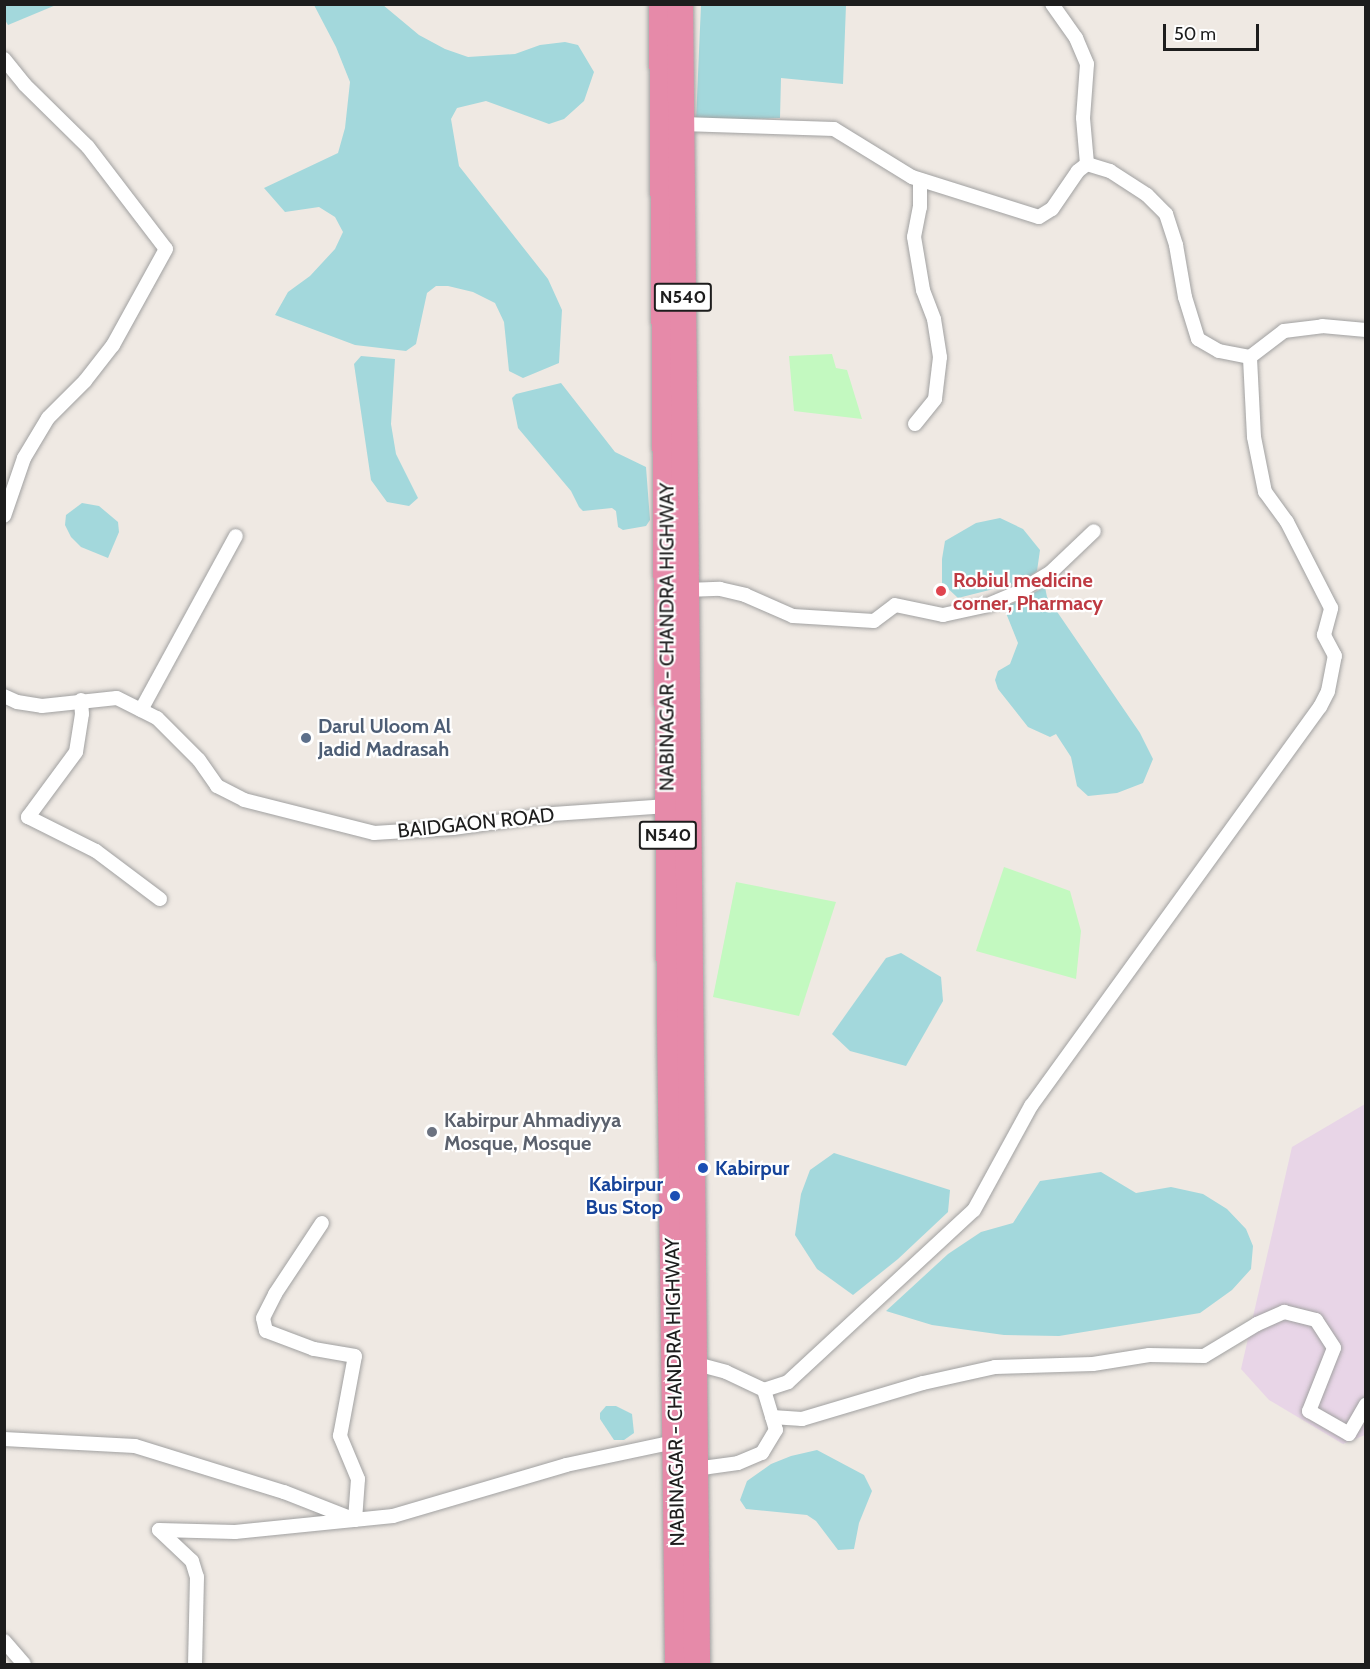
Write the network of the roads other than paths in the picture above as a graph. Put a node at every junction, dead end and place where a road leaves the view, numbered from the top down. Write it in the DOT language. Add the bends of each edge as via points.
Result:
graph roads {
  1 [pos="662,4"];
  2 [pos="681,4"];
  3 [pos="1052,4"];
  4 [pos="4,59"];
  5 [pos="682,124"];
  6 [pos="1087,165"];
  7 [pos="920,180"];
  8 [pos="1365,330"];
  9 [pos="1250,357"];
  10 [pos="915,424"];
  11 [pos="4,516"];
  12 [pos="1094,531"];
  13 [pos="236,536"];
  14 [pos="686,590"];
  15 [pos="4,696"];
  16 [pos="81,700"];
  17 [pos="141,710"];
  18 [pos="668,806"];
  19 [pos="160,899"];
  20 [pos="322,1223"];
  21 [pos="693,1363"];
  22 [pos="764,1390"];
  23 [pos="1365,1405"];
  24 [pos="772,1417"];
  25 [pos="4,1439"];
  26 [pos="674,1442"];
  27 [pos="695,1469"];
  28 [pos="355,1520"];
  29 [pos="4,1641"];
  30 [pos="24,1665"];
  31 [pos="195,1665"];
  32 [pos="678,1665"];
  33 [pos="697,1665"];
  1 -- 18 [label="highway, NABINAGAR - CHANDRA HIGHWAY / N540"];
  2 -- 5 [label="highway, NABINAGAR - CHANDRA HIGHWAY / N540"];
  3 -- 6 [label="street" via="1076,38 1087,64 1083,118"];
  4 -- 11 [label="street" via="25,86 88,147 166,249 113,345 85,381 48,418 24,458"];
  5 -- 7 [label="street" via="834,129"];
  5 -- 14 [label="highway, NABINAGAR - CHANDRA HIGHWAY / N540"];
  6 -- 7 [label="street" via="1078,171 1052,209 1039,217"];
  6 -- 9 [label="street" via="1110,171 1147,195 1166,214 1198,339 1219,351"];
  7 -- 10 [label="street" via="914,237 940,357 935,399"];
  8 -- 9 [label="street" via="1322,326 1284,331"];
  9 -- 22 [label="street" via="1254,437 1265,492 1287,522 1331,608 1324,634 1335,656 1328,692 1031,1106 974,1210 788,1382"];
  12 -- 14 [label="street" via="1051,572 1018,592 943,615 895,605 874,621 793,616 745,595 720,589"];
  13 -- 17 [label="street"];
  14 -- 21 [label="highway, NABINAGAR - CHANDRA HIGHWAY / N540"];
  15 -- 16 [label="street, BAIDGAON ROAD" via="42,706"];
  16 -- 17 [label="street, BAIDGAON ROAD" via="117,698"];
  16 -- 19 [label="street" via="76,752 28,817 96,851"];
  17 -- 18 [label="street, BAIDGAON ROAD" via="157,718 199,760 218,786 244,800 374,832"];
  18 -- 26 [label="highway, NABINAGAR - CHANDRA HIGHWAY / N540"];
  20 -- 28 [label="street" via="274,1294 263,1318 266,1331 314,1349 355,1356 340,1436 358,1479"];
  21 -- 22 [label="street" via="726,1372"];
  21 -- 27 [label="highway, NABINAGAR - CHANDRA HIGHWAY / N540"];
  22 -- 24 [label="street"];
  23 -- 24 [label="street" via="1349,1434 1309,1411 1334,1348 1316,1320 1284,1312 1204,1356 1149,1355 1093,1364 995,1368 923,1383 802,1419"];
  24 -- 27 [label="street" via="776,1430 762,1453 738,1463"];
  25 -- 28 [label="street" via="135,1446 284,1492"];
  26 -- 28 [label="street" via="566,1465 393,1516"];
  26 -- 32 [label="highway, NABINAGAR - CHANDRA HIGHWAY / N540"];
  27 -- 33 [label="highway, NABINAGAR - CHANDRA HIGHWAY / N540"];
  28 -- 31 [label="street" via="235,1532 159,1530 192,1562 197,1577"];
  29 -- 30 [label="street"];
}
